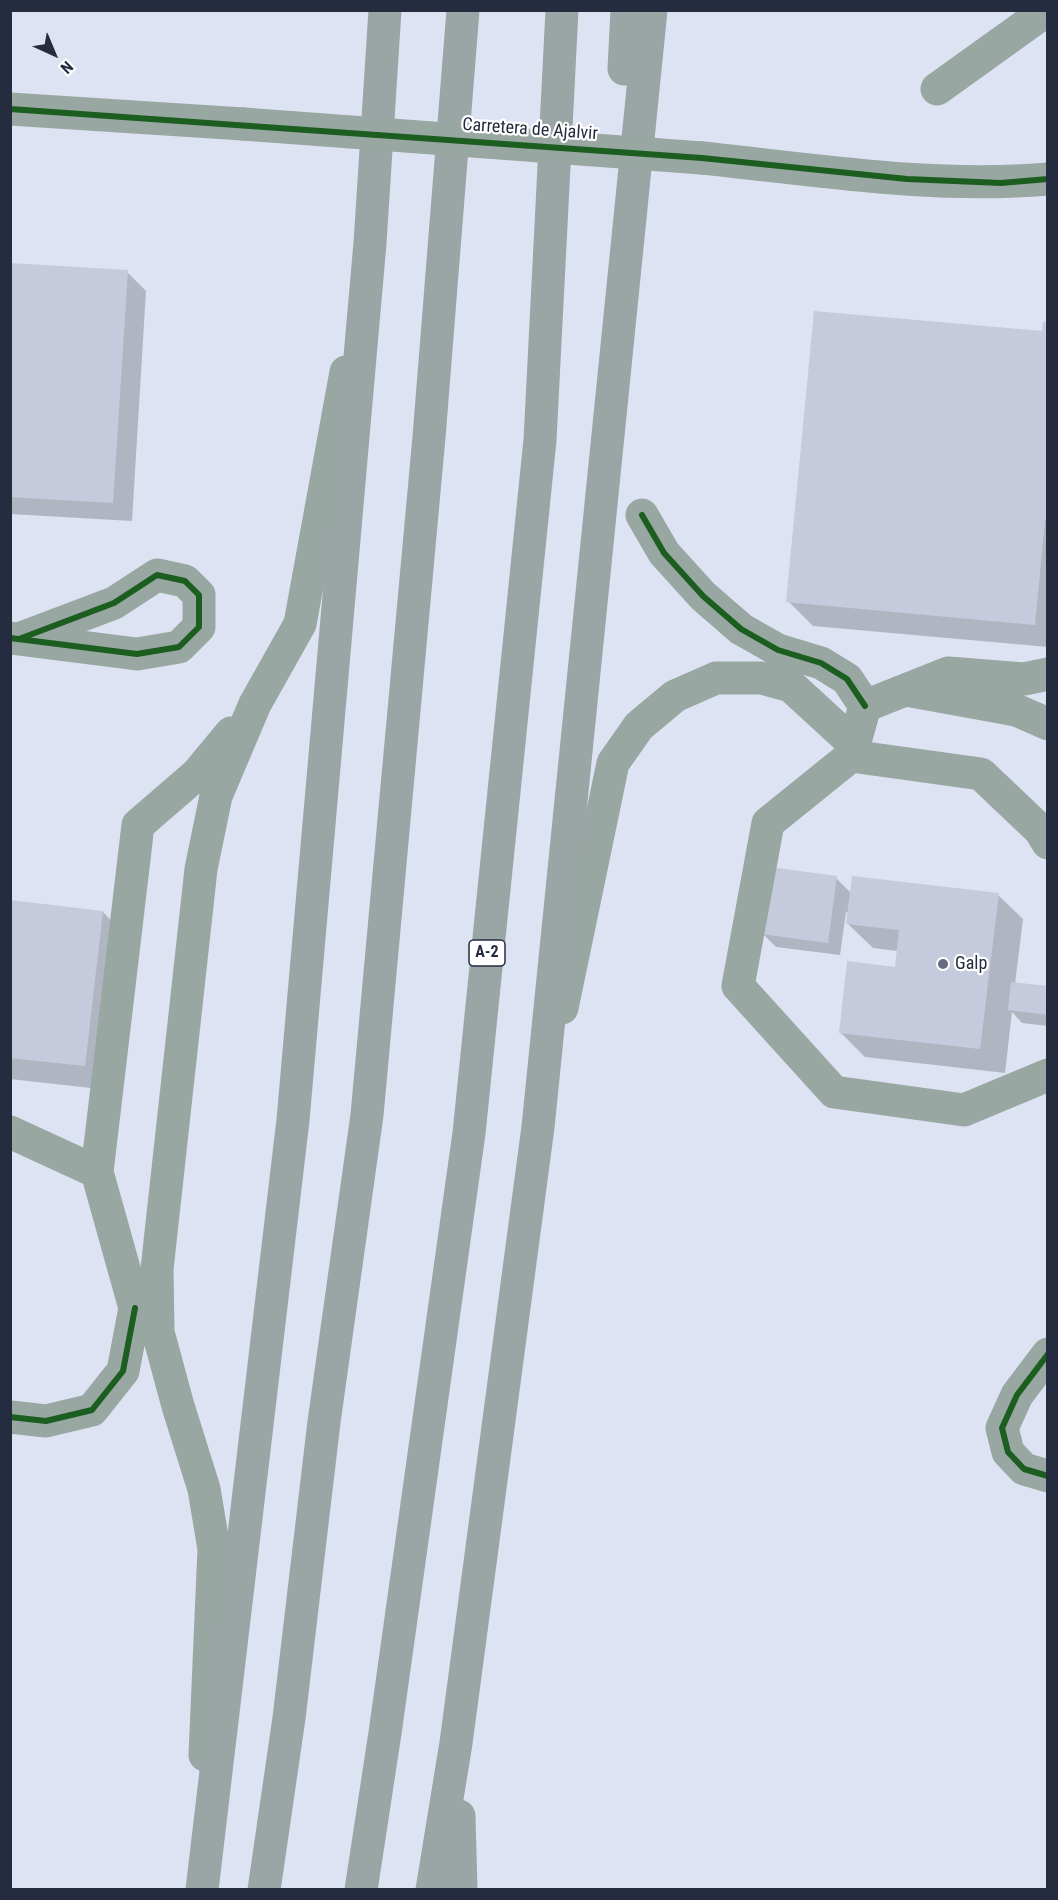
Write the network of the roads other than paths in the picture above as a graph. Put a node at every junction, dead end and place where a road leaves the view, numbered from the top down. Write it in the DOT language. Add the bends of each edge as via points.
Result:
graph roads {
  1 [pos="385,10"];
  2 [pos="463,10"];
  3 [pos="562,10"];
  4 [pos="627,10"];
  5 [pos="651,10"];
  6 [pos="1047,10"];
  7 [pos="937,89"];
  8 [pos="10,109"];
  9 [pos="1047,179"];
  10 [pos="370,243"];
  11 [pos="606,452"];
  12 [pos="642,515"];
  13 [pos="15,639"];
  14 [pos="1047,674"];
  15 [pos="906,690"];
  16 [pos="255,704"];
  17 [pos="865,706"];
  18 [pos="1047,724"];
  19 [pos="852,750"];
  20 [pos="1047,843"];
  21 [pos="1047,1075"];
  22 [pos="538,1127"];
  23 [pos="10,1132"];
  24 [pos="96,1172"];
  25 [pos="135,1308"];
  26 [pos="158,1332"];
  27 [pos="1047,1354"];
  28 [pos="10,1418"];
  29 [pos="1047,1476"];
  30 [pos="456,1743"];
  31 [pos="200,1890"];
  32 [pos="264,1890"];
  33 [pos="361,1890"];
  34 [pos="432,1890"];
  35 [pos="461,1890"];
  1 -- 10 [label="highway"];
  2 -- 32 [label="highway" via="429,437 367,1115"];
  3 -- 33 [label="highway, A-2" via="540,440 469,1133"];
  4 -- 11 [label="highway"];
  5 -- 11 [label="highway"];
  6 -- 7 [label="street"];
  8 -- 9 [label="street, Carretera de Ajalvir, bridge" via="702,158 907,179 1001,183"];
  10 -- 16 [label="street" via="300,624"];
  10 -- 31 [label="highway" via="293,1120"];
  11 -- 22 [label="highway"];
  12 -- 17 [label="street" via="664,554 741,629 778,650 821,663 838,673 847,679"];
  13 -- 13 [label="street" via="137,654 179,647 199,627 199,595 185,581 156,575 114,603"];
  14 -- 15 [label="street" via="1024,679 948,673"];
  15 -- 17 [label="street"];
  15 -- 18 [label="street" via="1016,710"];
  16 -- 24 [label="street" via="197,774 138,825"];
  16 -- 26 [label="street" via="216,796 201,869 158,1269"];
  17 -- 19 [label="street"];
  19 -- 20 [label="street" via="981,774 1040,830"];
  19 -- 21 [label="street" via="768,823 738,986 834,1092 964,1110"];
  19 -- 22 [label="street" via="791,686 762,678 716,678 675,696 639,726 613,763"];
  22 -- 30 [label="highway"];
  23 -- 24 [label="street"];
  24 -- 25 [label="street"];
  25 -- 26 [label="street"];
  25 -- 28 [label="street" via="123,1371 92,1410 46,1421"];
  26 -- 31 [label="street" via="204,1489 214,1549"];
  27 -- 29 [label="street" via="1017,1395 1002,1428 1008,1452 1024,1469"];
  30 -- 34 [label="highway"];
  30 -- 35 [label="highway"];
}
